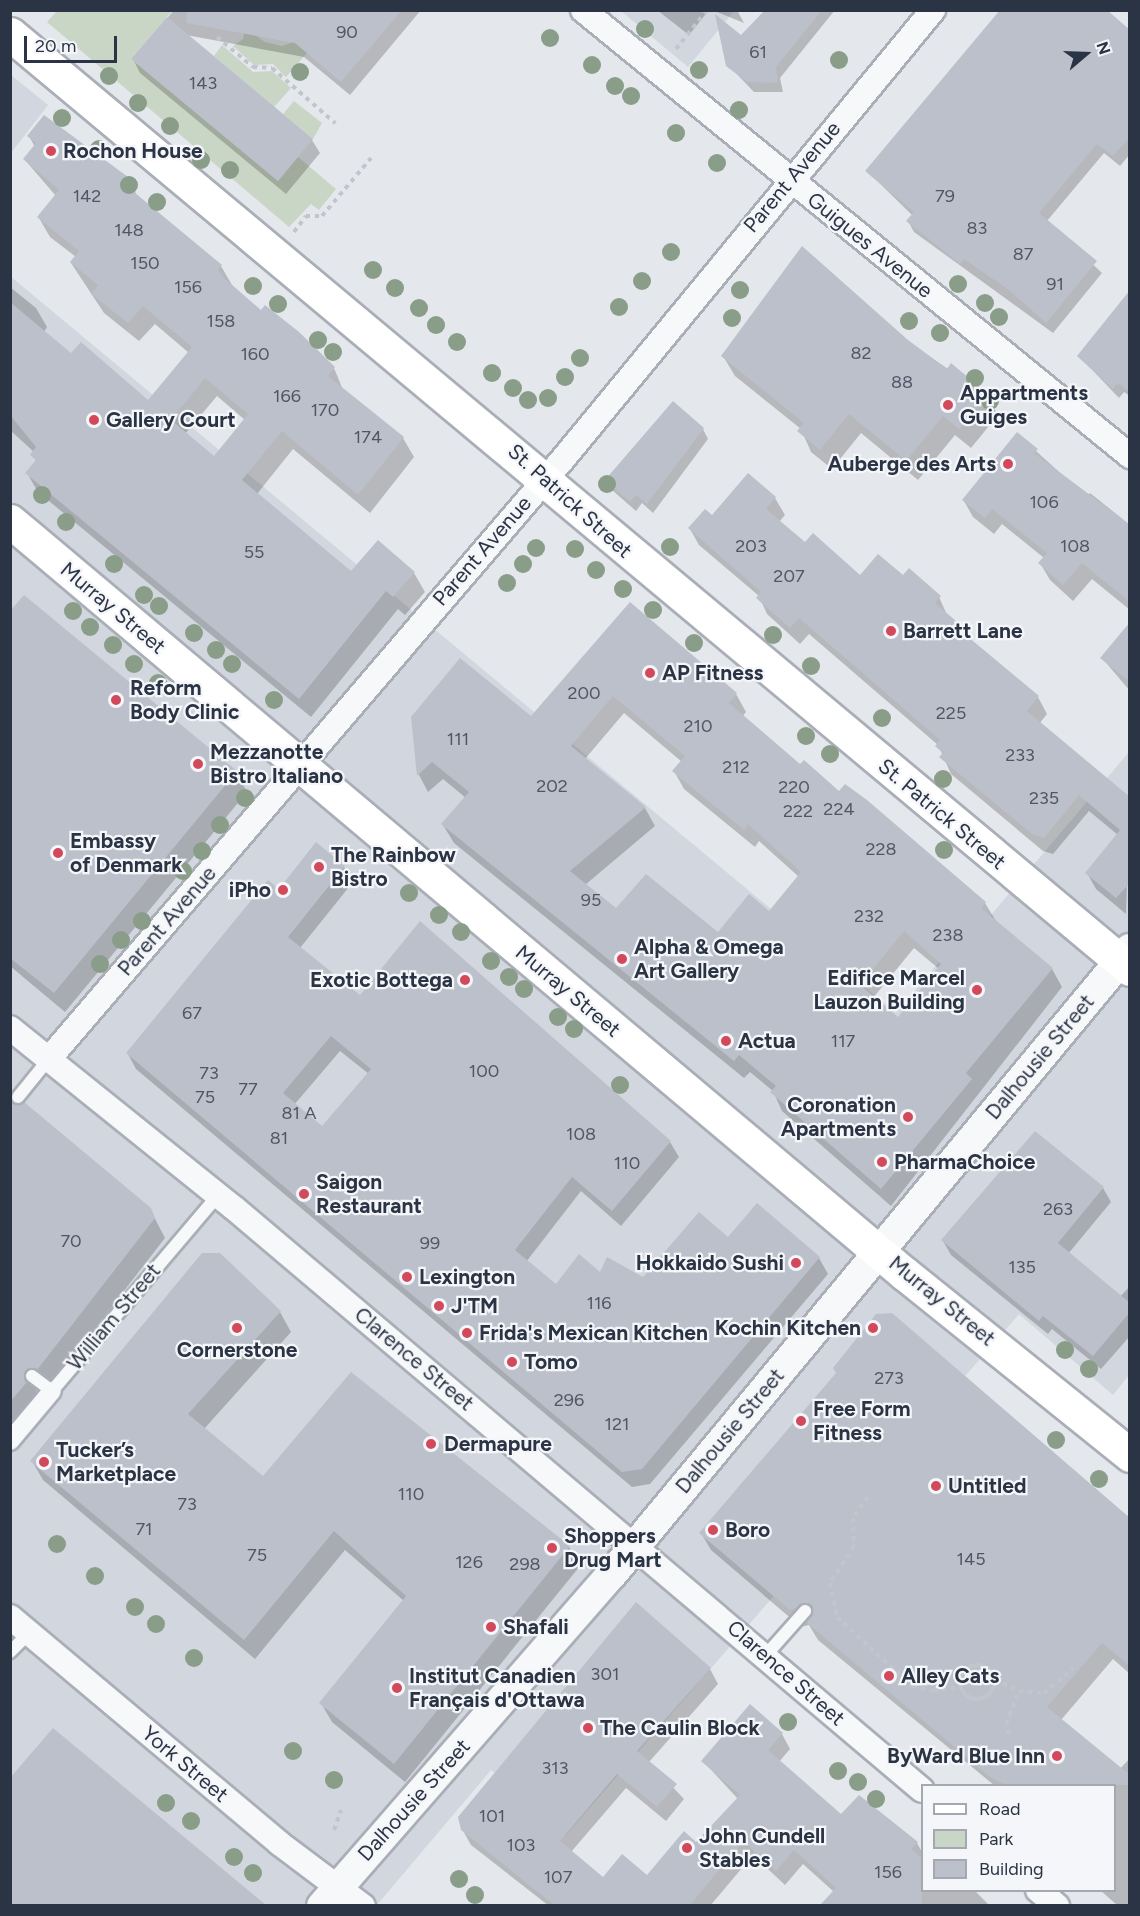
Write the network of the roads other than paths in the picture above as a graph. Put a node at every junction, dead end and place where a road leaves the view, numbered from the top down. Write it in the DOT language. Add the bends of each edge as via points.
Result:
graph roads {
  1 [pos="583,10"];
  2 [pos="933,10"];
  3 [pos="10,34"];
  4 [pos="790,180"];
  5 [pos="1130,456"];
  6 [pos="544,479"];
  7 [pos="10,521"];
  8 [pos="298,766"];
  9 [pos="1126,960"];
  10 [pos="10,1028"];
  11 [pos="48,1060"];
  12 [pos="18,1097"];
  13 [pos="218,1195"];
  14 [pos="882,1253"];
  15 [pos="32,1376"];
  16 [pos="52,1391"];
  17 [pos="10,1440"];
  18 [pos="1130,1455"];
  19 [pos="635,1545"];
  20 [pos="805,1611"];
  21 [pos="20,1625"];
  22 [pos="10,1652"];
  23 [pos="766,1655"];
  24 [pos="921,1789"];
  25 [pos="1041,1892"];
  26 [pos="330,1896"];
  27 [pos="363,1905"];
  28 [pos="1057,1905"];
  1 -- 4 [label="street, Guigues Avenue"];
  2 -- 4 [label="street, Parent Avenue"];
  3 -- 6 [label="main road, St. Patrick Street"];
  4 -- 5 [label="street, Guigues Avenue"];
  4 -- 6 [label="street, Parent Avenue"];
  6 -- 8 [label="street, Parent Avenue"];
  6 -- 9 [label="main road, St. Patrick Street"];
  7 -- 8 [label="main road, Murray Street"];
  8 -- 11 [label="street, Parent Avenue"];
  8 -- 14 [label="main road, Murray Street"];
  9 -- 14 [label="street, Dalhousie Street"];
  10 -- 11 [label="street, Clarence Street"];
  11 -- 12 [label="lane"];
  11 -- 13 [label="street, Clarence Street"];
  13 -- 16 [label="lane, William Street"];
  13 -- 19 [label="street, Clarence Street"];
  14 -- 18 [label="main road, Murray Street"];
  14 -- 19 [label="street, Dalhousie Street"];
  15 -- 16 [label="lane"];
  16 -- 17 [label="street, William Street"];
  19 -- 23 [label="street, Clarence Street"];
  19 -- 26 [label="street, Dalhousie Street"];
  20 -- 23 [label="lane"];
  21 -- 22 [label="lane"];
  21 -- 26 [label="street, York Street"];
  23 -- 24 [label="street, Clarence Street"];
  25 -- 28 [label="street"];
  26 -- 27 [label="street, York Street"];
}
